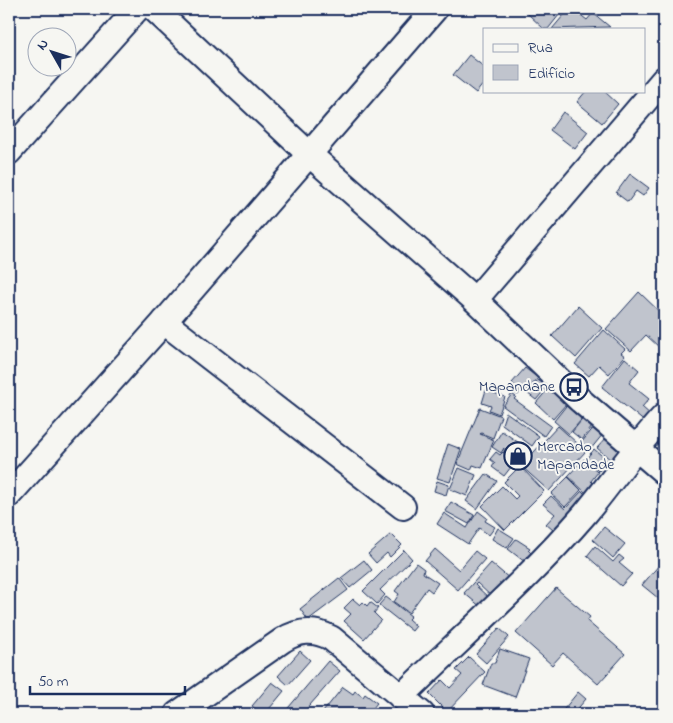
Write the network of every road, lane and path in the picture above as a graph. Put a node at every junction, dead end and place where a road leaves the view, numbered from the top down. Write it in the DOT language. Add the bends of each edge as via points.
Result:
graph roads {
  1 [pos="137,9"];
  2 [pos="154,9"];
  3 [pos="435,9"];
  4 [pos="664,79"];
  5 [pos="9,152"];
  6 [pos="309,154"];
  7 [pos="475,300"];
  8 [pos="164,322"];
  9 [pos="664,416"];
  10 [pos="635,448"];
  11 [pos="664,472"];
  12 [pos="9,495"];
  13 [pos="403,507"];
  14 [pos="401,697"];
  15 [pos="177,714"];
  16 [pos="422,714"];
  1 -- 5 [label="street"];
  2 -- 6 [label="street"];
  3 -- 6 [label="street"];
  4 -- 7 [label="street"];
  6 -- 7 [label="street"];
  6 -- 8 [label="street"];
  7 -- 10 [label="street"];
  8 -- 12 [label="street"];
  8 -- 13 [label="street"];
  9 -- 10 [label="street"];
  10 -- 11 [label="street"];
  10 -- 14 [label="street" via="584,514"];
  14 -- 15 [label="street" via="320,632 294,633"];
  14 -- 16 [label="street"];
}
